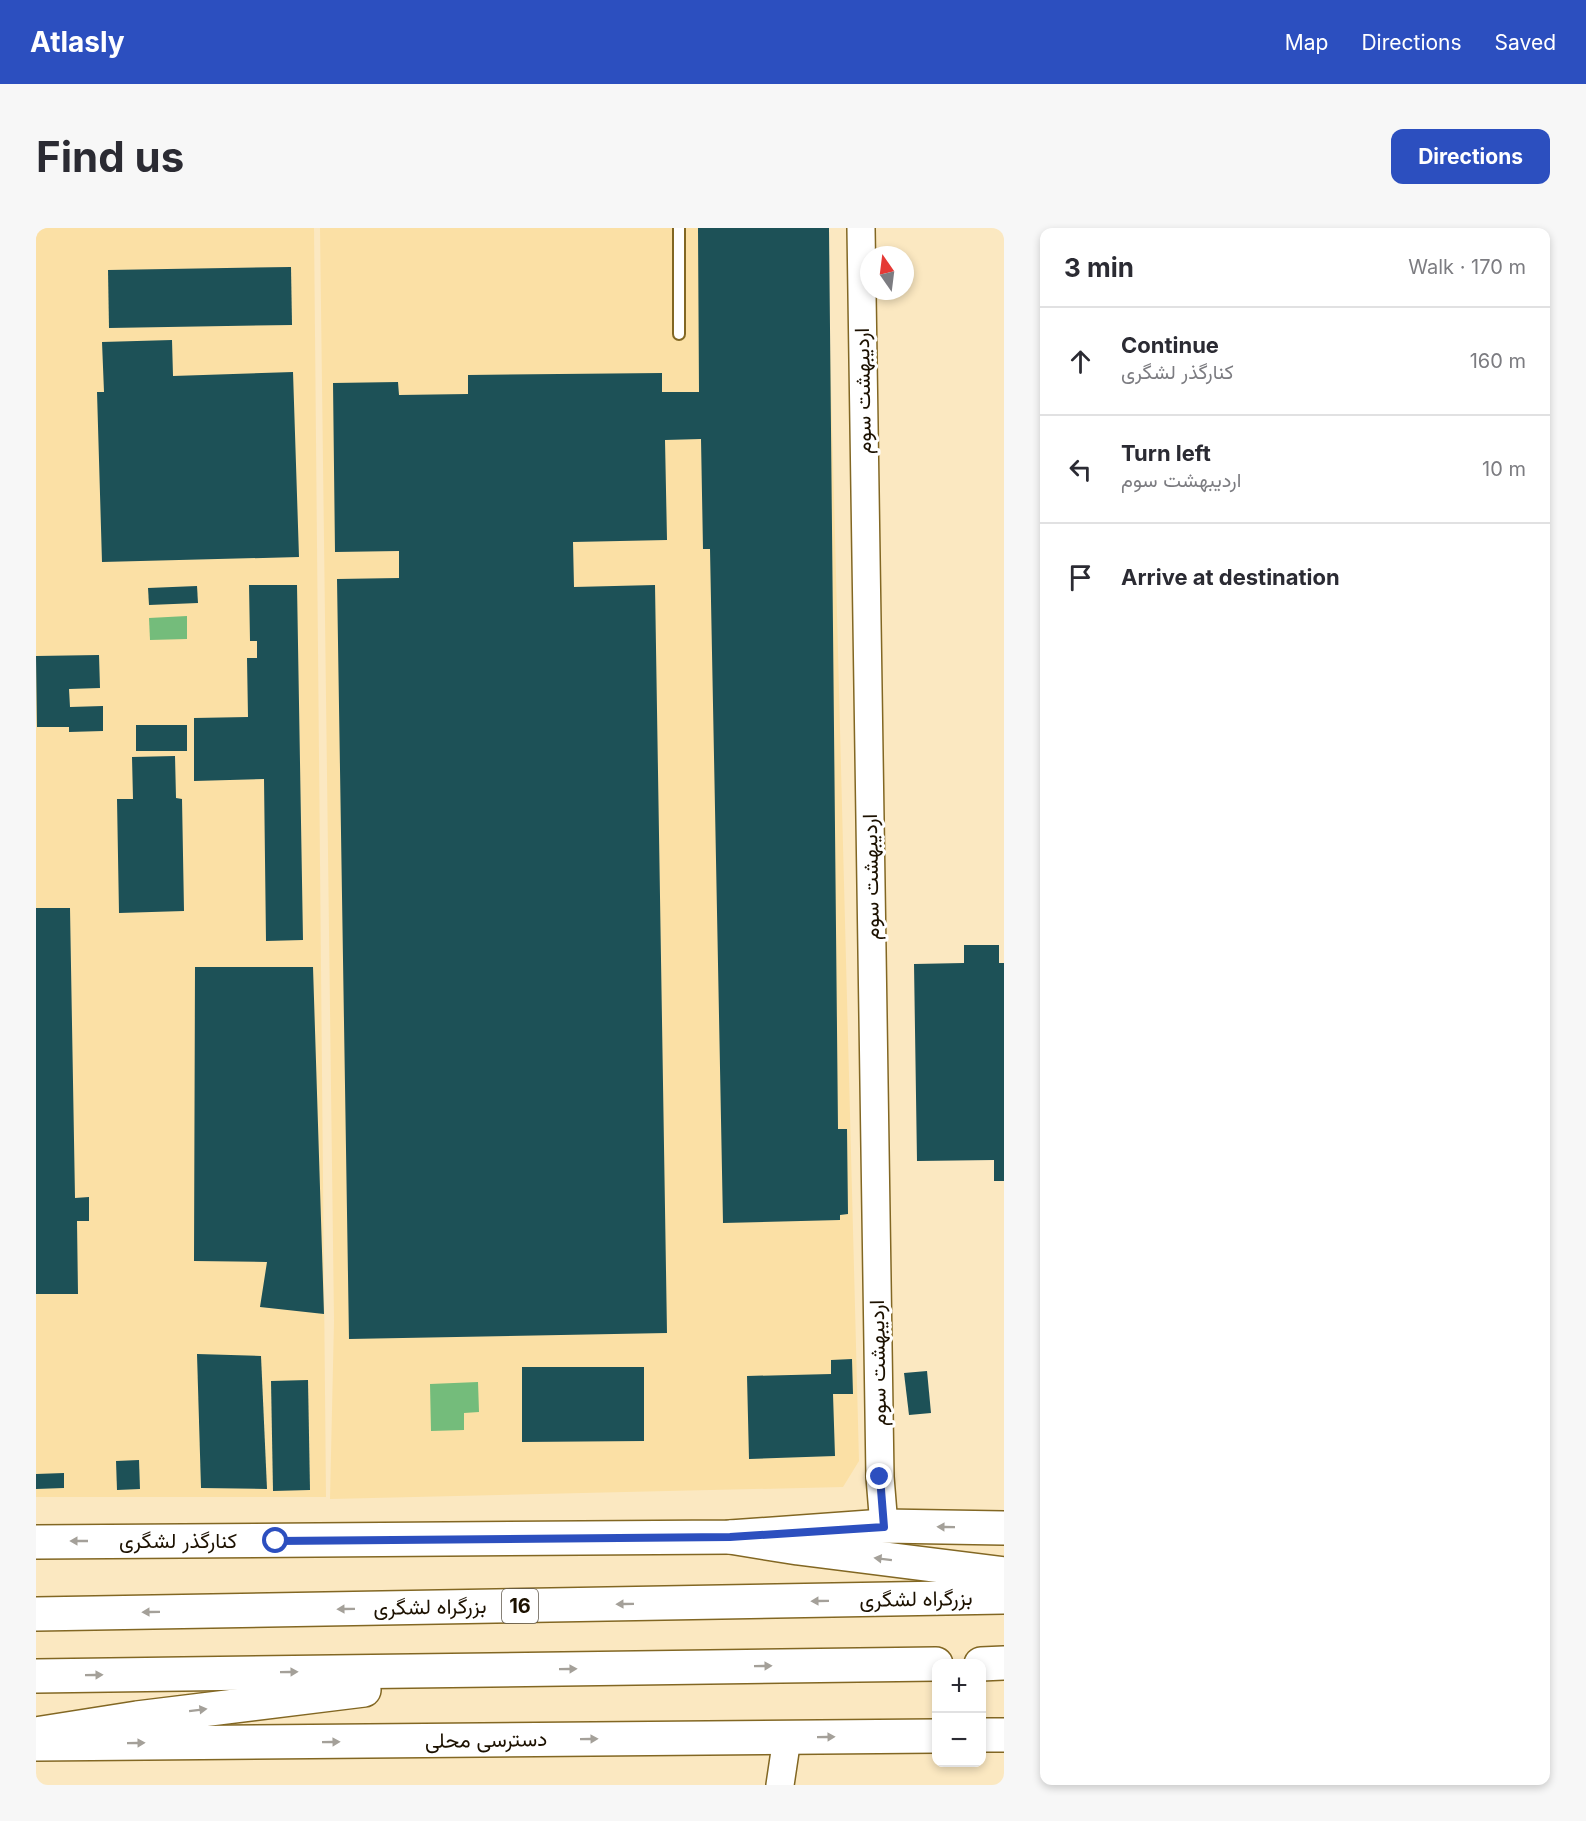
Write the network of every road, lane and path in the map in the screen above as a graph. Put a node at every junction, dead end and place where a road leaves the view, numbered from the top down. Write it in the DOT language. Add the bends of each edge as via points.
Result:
graph roads {
  1 [pos="679,228"];
  2 [pos="861,228"];
  3 [pos="680,334"];
  4 [pos="884,1527"];
  5 [pos="1004,1528"];
  6 [pos="730,1537"];
  7 [pos="36,1542"];
  8 [pos="1004,1574"];
  9 [pos="1004,1597"];
  10 [pos="36,1614"];
  11 [pos="1004,1663"];
  12 [pos="932,1664"];
  13 [pos="986,1664"];
  14 [pos="531,1669"];
  15 [pos="36,1676"];
  16 [pos="36,1734"];
  17 [pos="986,1735"];
  18 [pos="1004,1735"];
  19 [pos="932,1736"];
  20 [pos="787,1738"];
  21 [pos="36,1744"];
  22 [pos="780,1785"];
  1 -- 3 [label="lane"];
  2 -- 4 [label="street, اردیبهشت سوم" via="879,1466"];
  5 -- 4 [label="main road, کنارگذر لشگری, one-way"];
  4 -- 6 [label="main road, کنارگذر لشگری"];
  6 -- 7 [label="main road, کنارگذر لشگری, one-way"];
  8 -- 6 [label="main road, one-way"];
  9 -- 10 [label="main road, بزرگراه لشگری / 16, one-way"];
  11 -- 13 [label="main road"];
  14 -- 12 [label="main road, one-way"];
  15 -- 14 [label="main road, one-way"];
  16 -- 14 [label="main road, one-way"];
  17 -- 18 [label="main road"];
  20 -- 19 [label="main road, دسترسی محلی, one-way"];
  21 -- 20 [label="main road, دسترسی محلی, one-way"];
  20 -- 22 [label="street"];
}
